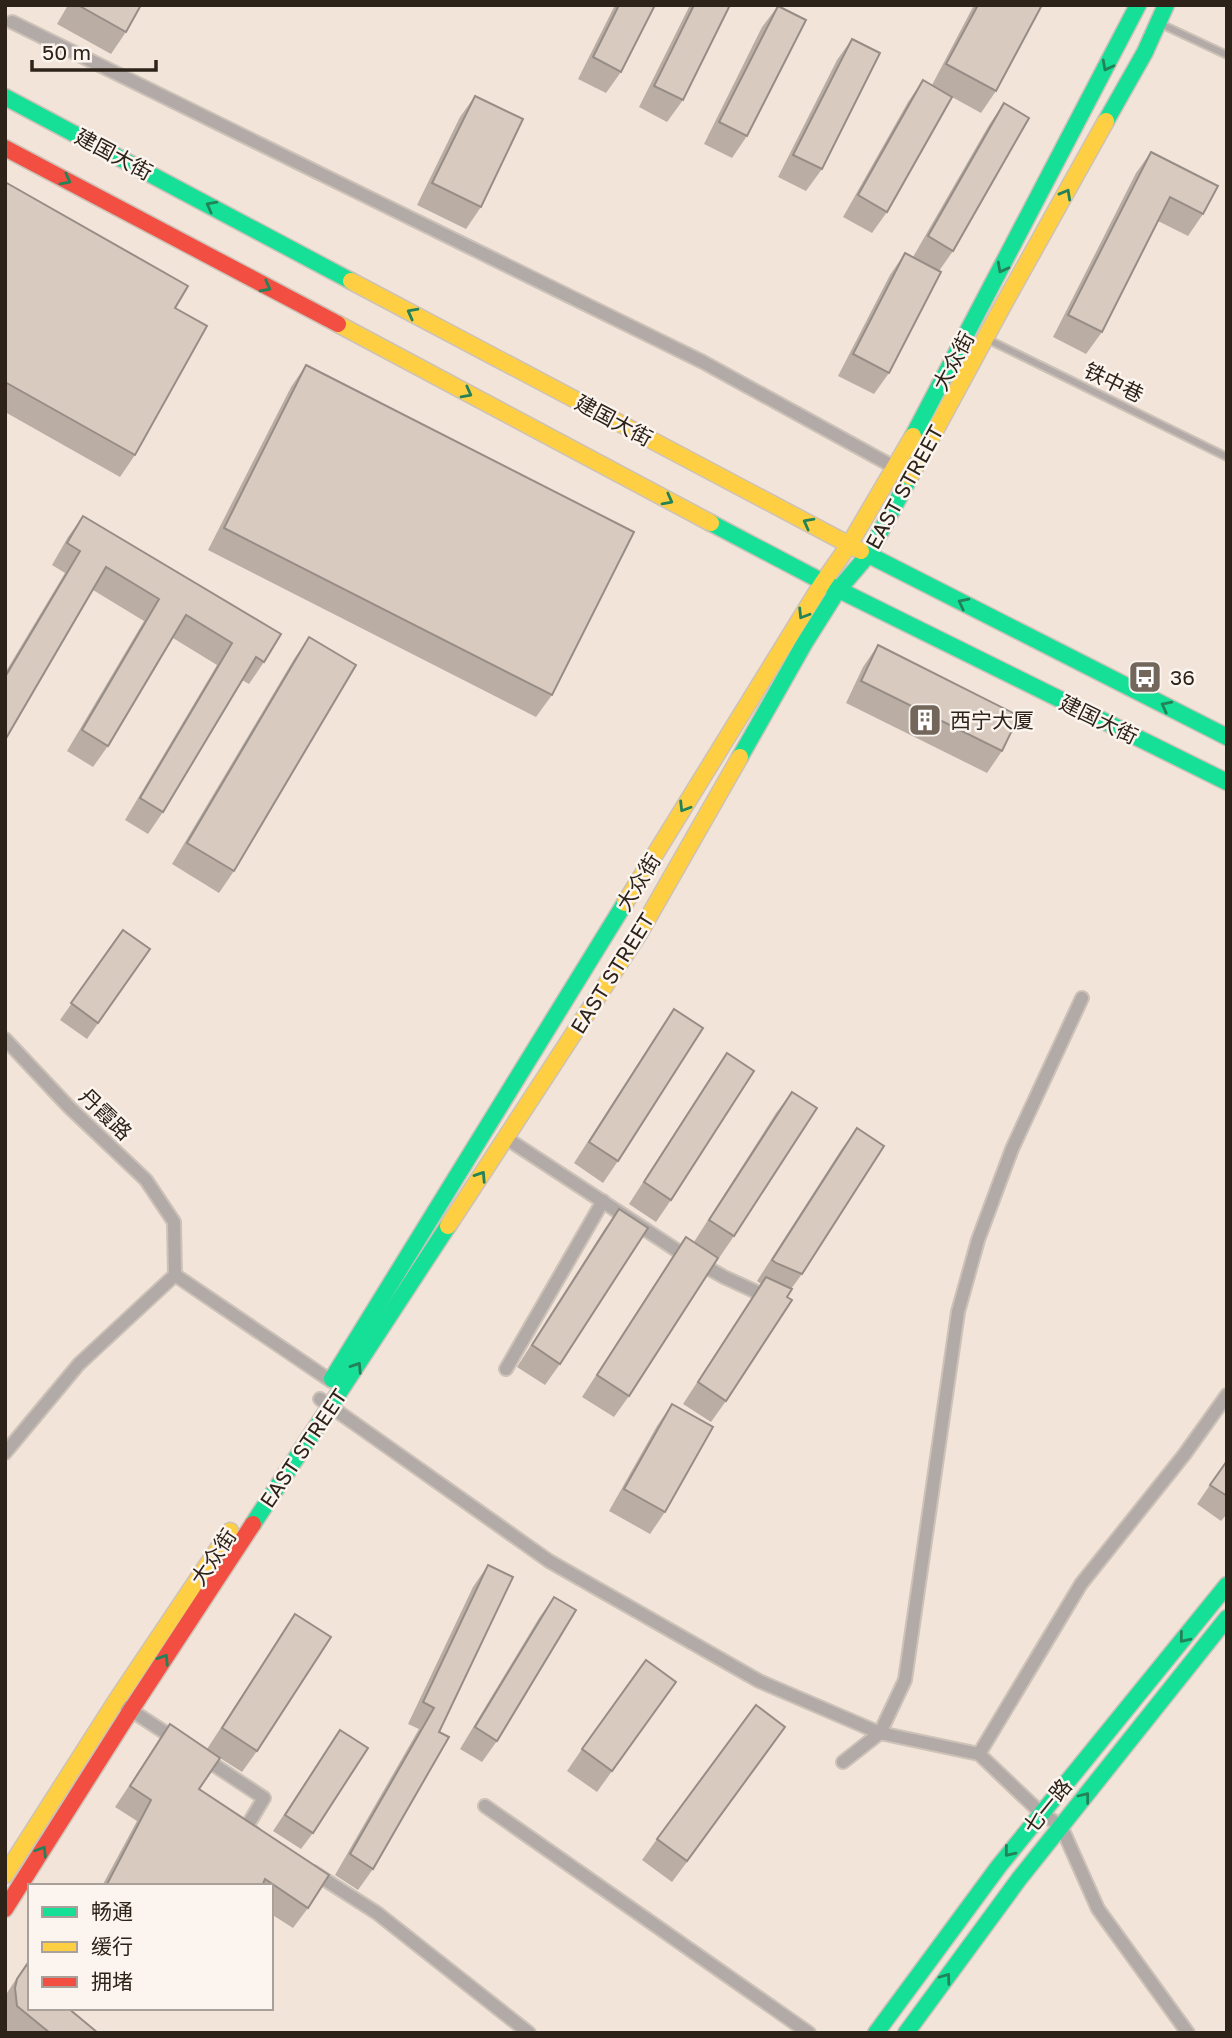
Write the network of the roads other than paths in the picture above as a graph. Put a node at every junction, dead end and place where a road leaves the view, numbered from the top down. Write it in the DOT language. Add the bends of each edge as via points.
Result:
graph roads {
  1 [pos="1138,5"];
  2 [pos="1166,5"];
  3 [pos="12,22"];
  4 [pos="1158,23"];
  5 [pos="1227,55"];
  6 [pos="5,97"];
  7 [pos="5,148"];
  8 [pos="985,338"];
  9 [pos="1227,457"];
  10 [pos="894,467"];
  11 [pos="849,545"];
  12 [pos="868,555"];
  13 [pos="822,582"];
  14 [pos="838,590"];
  15 [pos="1227,737"];
  16 [pos="1227,782"];
  17 [pos="1082,998"];
  18 [pos="5,1039"];
  19 [pos="506,1138"];
  20 [pos="603,1201"];
  21 [pos="175,1275"];
  22 [pos="783,1304"];
  23 [pos="506,1369"];
  24 [pos="331,1381"];
  25 [pos="1227,1395"];
  26 [pos="325,1403"];
  27 [pos="5,1453"];
  28 [pos="1227,1585"];
  29 [pos="1227,1618"];
  30 [pos="116,1701"];
  31 [pos="131,1710"];
  32 [pos="880,1733"];
  33 [pos="979,1754"];
  34 [pos="843,1762"];
  35 [pos="485,1806"];
  36 [pos="1041,1813"];
  37 [pos="1061,1826"];
  38 [pos="268,1842"];
  39 [pos="301,1864"];
  40 [pos="5,1875"];
  41 [pos="5,1909"];
  42 [pos="529,2033"];
  43 [pos="809,2033"];
  44 [pos="876,2033"];
  45 [pos="906,2033"];
  46 [pos="1188,2033"];
  1 -- 10 [label="main road, 大众街, one-way"];
  2 -- 4 [label="main road, EAST STREET"];
  3 -- 10 [label="street" via="703,362"];
  4 -- 5 [label="lane"];
  8 -- 4 [label="main road, EAST STREET, one-way"];
  11 -- 6 [label="main road, 建国大街, one-way"];
  7 -- 13 [label="main road, 建国大街, one-way"];
  8 -- 9 [label="lane, 铁中巷"];
  8 -- 12 [label="main road, EAST STREET"];
  10 -- 11 [label="main road, 大众街"];
  11 -- 12 [label="main road, 建国大街"];
  11 -- 13 [label="main road, 大众街"];
  12 -- 14 [label="main road, EAST STREET"];
  15 -- 12 [label="main road, 建国大街, one-way"];
  13 -- 14 [label="main road, 建国大街"];
  13 -- 24 [label="main road, 大众街, one-way"];
  14 -- 16 [label="main road, 建国大街"];
  14 -- 19 [label="main road, EAST STREET" via="640,932"];
  17 -- 32 [label="street" via="1013,1149 978,1240 958,1312 905,1681"];
  18 -- 21 [label="street, 丹霞路" via="146,1180 174,1222"];
  19 -- 20 [label="street"];
  26 -- 19 [label="main road, EAST STREET, one-way"];
  20 -- 22 [label="street" via="681,1253"];
  20 -- 23 [label="street"];
  21 -- 24 [label="street"];
  21 -- 27 [label="street" via="79,1364"];
  24 -- 26 [label="main road, 大众街"];
  25 -- 33 [label="street" via="1081,1584"];
  26 -- 30 [label="main road, 大众街"];
  31 -- 26 [label="main road, EAST STREET, one-way"];
  26 -- 32 [label="street" via="550,1561 759,1681"];
  28 -- 36 [label="main road, 七一路, one-way"];
  37 -- 29 [label="main road, 七一路, one-way"];
  30 -- 31 [label="street"];
  30 -- 40 [label="main road, 大众街"];
  31 -- 38 [label="street" via="264,1798 246,1828"];
  41 -- 31 [label="main road, EAST STREET, one-way"];
  32 -- 33 [label="street"];
  32 -- 34 [label="street"];
  33 -- 36 [label="street"];
  35 -- 43 [label="street"];
  36 -- 37 [label="street"];
  36 -- 44 [label="main road, 七一路, one-way"];
  45 -- 37 [label="main road, 七一路, one-way"];
  37 -- 46 [label="street" via="1098,1909"];
  39 -- 42 [label="street" via="377,1913"];
}
